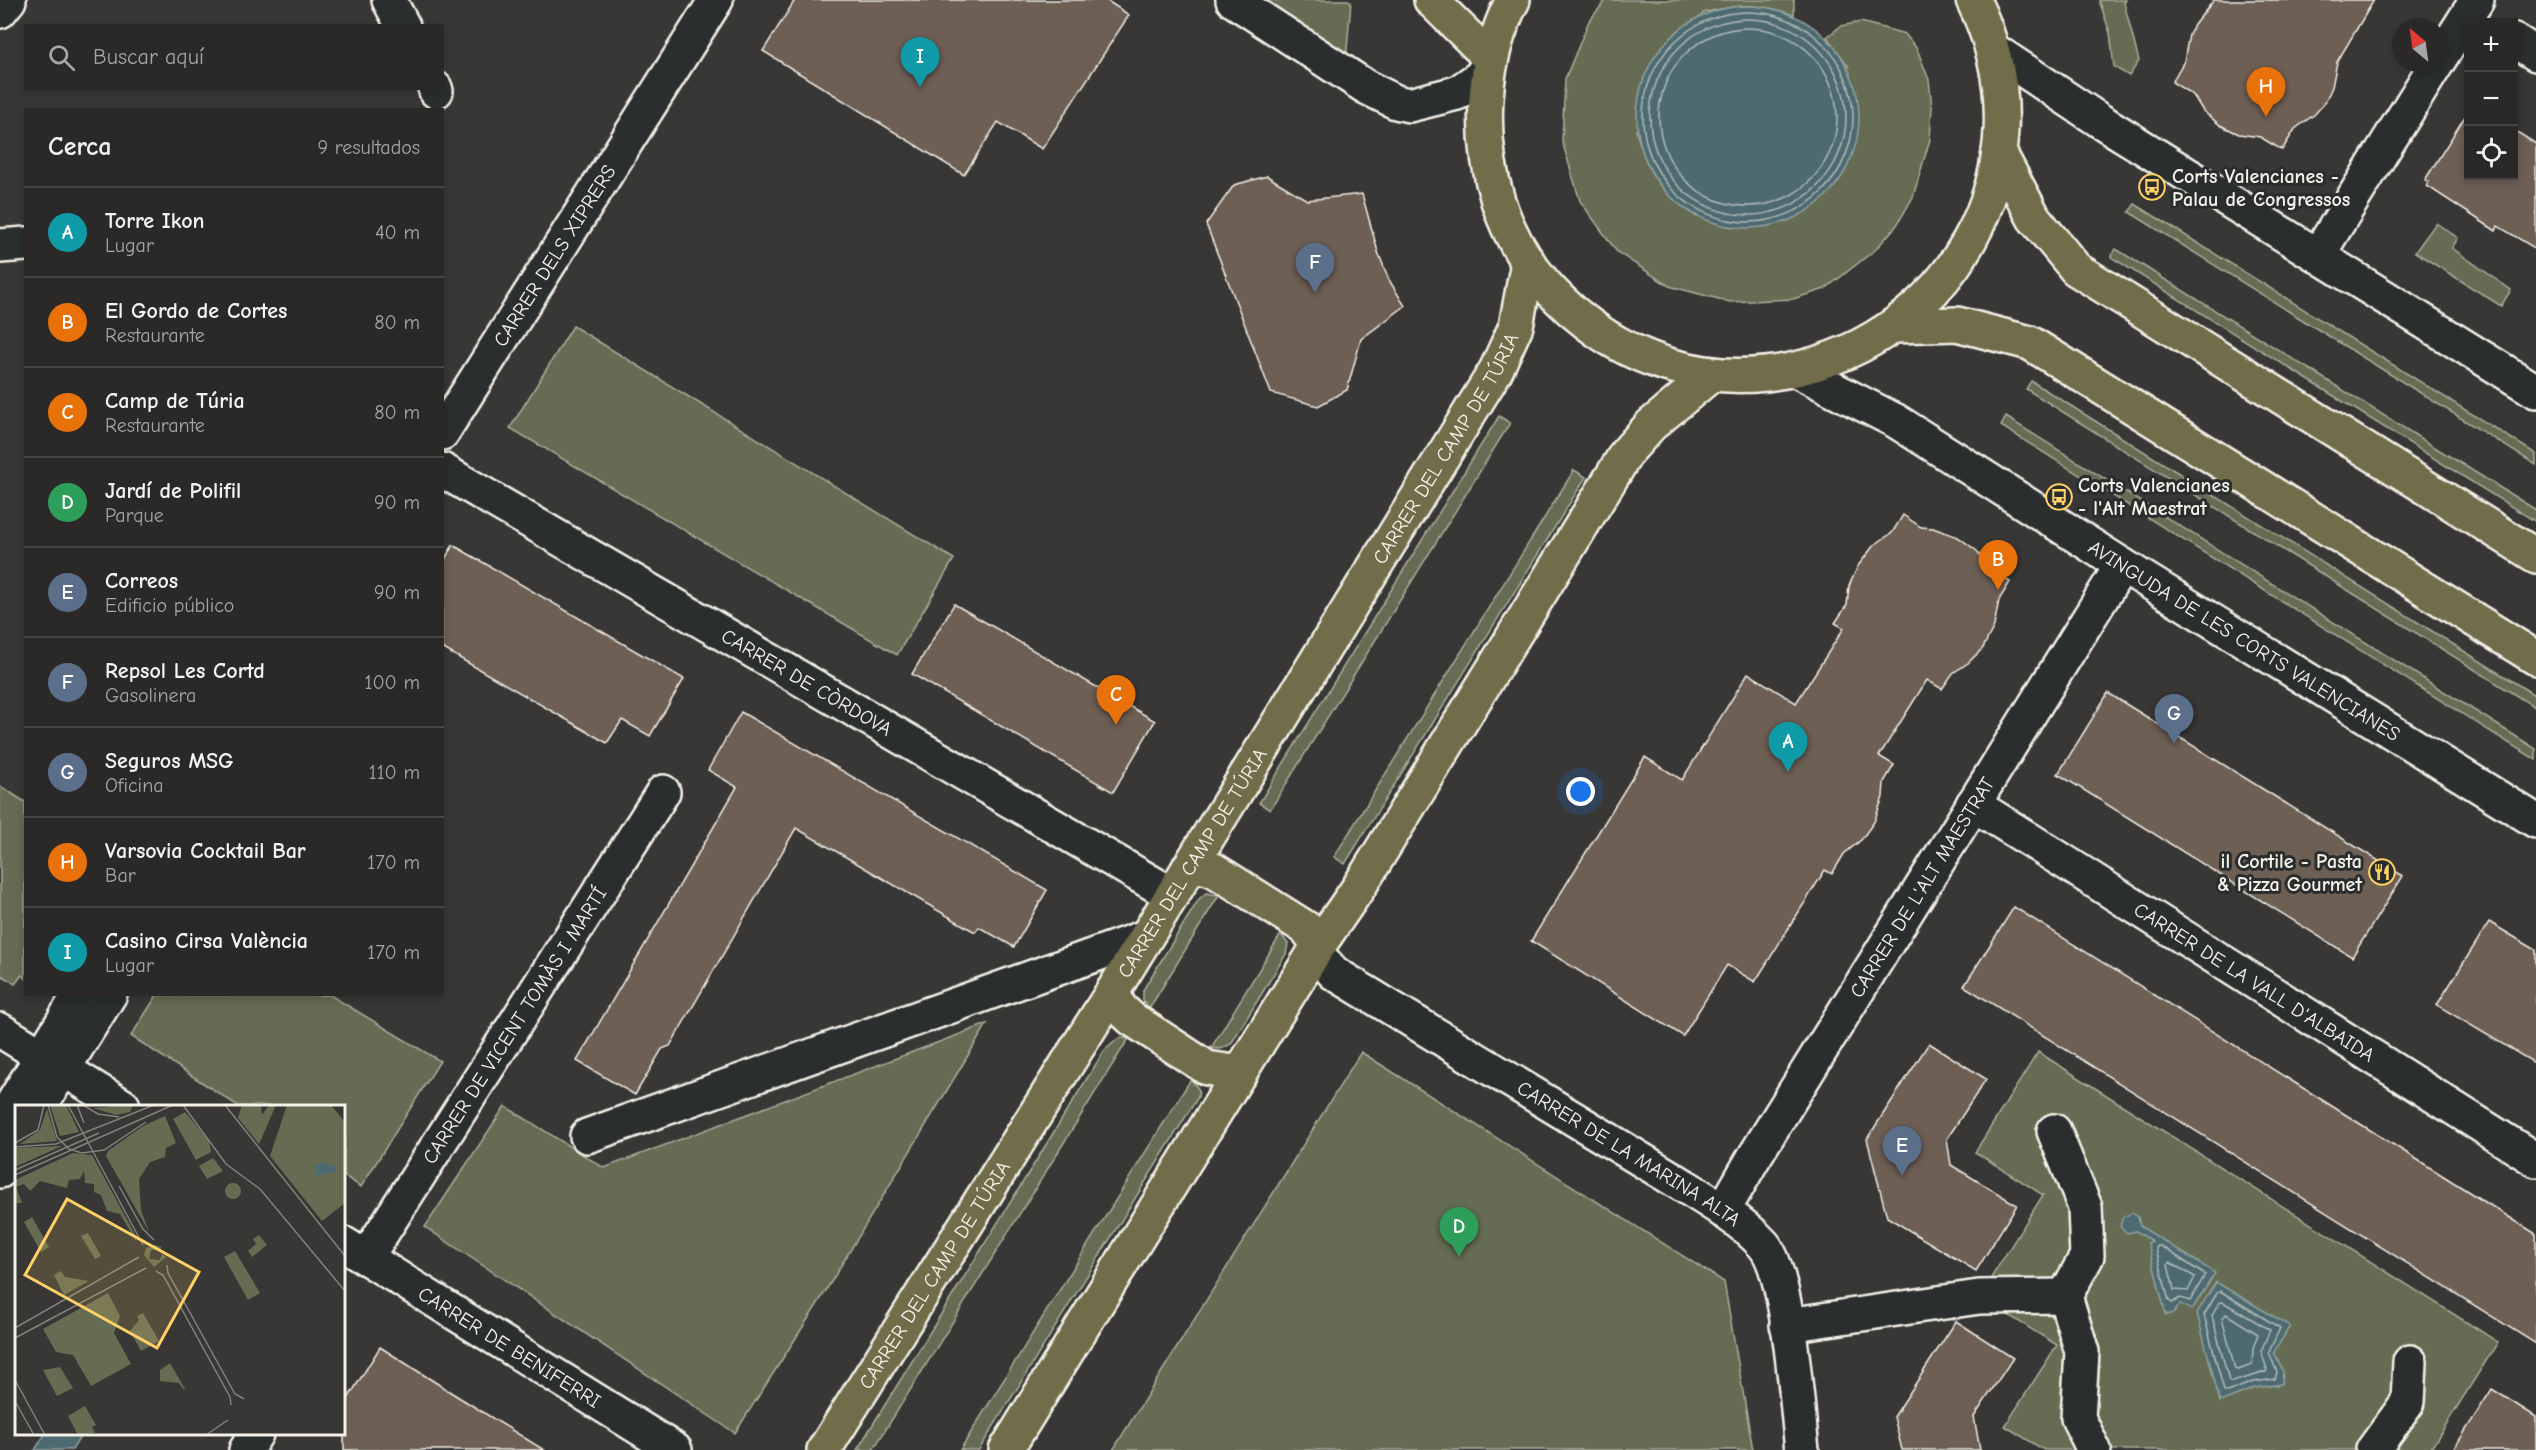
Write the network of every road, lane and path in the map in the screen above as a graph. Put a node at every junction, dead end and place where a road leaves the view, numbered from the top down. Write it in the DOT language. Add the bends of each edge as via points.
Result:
graph roads {
  1 [pos="9,0"];
  2 [pos="389,0"];
  3 [pos="699,0"];
  4 [pos="716,0"];
  5 [pos="1233,0"];
  6 [pos="1431,0"];
  7 [pos="1513,0"];
  8 [pos="1973,0"];
  9 [pos="0,11"];
  10 [pos="2477,12"];
  11 [pos="402,24"];
  12 [pos="2518,43"];
  13 [pos="1992,49"];
  14 [pos="2446,52"];
  15 [pos="2536,54"];
  16 [pos="1490,60"];
  17 [pos="2431,72"];
  18 [pos="666,76"];
  19 [pos="1999,152"];
  20 [pos="24,244"];
  21 [pos="0,246"];
  22 [pos="2318,255"];
  23 [pos="1528,262"];
  24 [pos="1895,326"];
  25 [pos="1796,370"];
  26 [pos="1712,374"];
  27 [pos="2536,391"];
  28 [pos="444,430"];
  29 [pos="444,471"];
  30 [pos="2536,556"];
  31 [pos="2122,564"];
  32 [pos="2536,658"];
  33 [pos="663,792"];
  34 [pos="1973,804"];
  35 [pos="2536,821"];
  36 [pos="1188,867"];
  37 [pos="1171,894"];
  38 [pos="1145,937"];
  39 [pos="1317,949"];
  40 [pos="1113,991"];
  41 [pos="79,996"];
  42 [pos="108,996"];
  43 [pos="0,1030"];
  44 [pos="53,1062"];
  45 [pos="1240,1073"];
  46 [pos="16,1105"];
  47 [pos="41,1105"];
  48 [pos="120,1105"];
  49 [pos="15,1106"];
  50 [pos="0,1124"];
  51 [pos="2054,1131"];
  52 [pos="587,1136"];
  53 [pos="15,1146"];
  54 [pos="2536,1160"];
  55 [pos="0,1171"];
  56 [pos="1723,1211"];
  57 [pos="355,1251"];
  58 [pos="2065,1296"];
  59 [pos="1787,1324"];
  60 [pos="2410,1362"];
  61 [pos="255,1435"];
  62 [pos="246,1450"];
  63 [pos="675,1450"];
  64 [pos="824,1450"];
  65 [pos="1006,1450"];
  66 [pos="1802,1450"];
  67 [pos="2094,1450"];
  68 [pos="2373,1450"];
  1 -- 9 [label="street"];
  2 -- 11 [label="street"];
  3 -- 18 [label="street, CARRER DELS XIPRERS"];
  4 -- 18 [label="street, CARRER DELS XIPRERS"];
  5 -- 16 [label="street" via="1366,87 1396,102 1409,105 1457,93 1480,77"];
  6 -- 16 [label="main road"];
  7 -- 16 [label="main road"];
  8 -- 13 [label="main road"];
  10 -- 14 [label="street"];
  12 -- 15 [label="street"];
  13 -- 19 [label="main road" via="2001,96"];
  13 -- 22 [label="street"];
  16 -- 23 [label="main road" via="1488,158 1505,223"];
  17 -- 22 [label="street"];
  18 -- 28 [label="street, CARRER DELS XIPRERS"];
  19 -- 24 [label="main road" via="1983,212 1965,249 1941,283"];
  19 -- 30 [label="main road" via="2034,218 2076,269"];
  20 -- 21 [label="street"];
  22 -- 27 [label="street"];
  23 -- 26 [label="main road" via="1568,309 1605,338 1648,359"];
  23 -- 36 [label="main road, CARRER DEL CAMP DE TÚRIA" via="1516,326 1497,370"];
  24 -- 25 [label="main road" via="1832,360"];
  24 -- 32 [label="main road" via="1957,324 2030,343"];
  25 -- 26 [label="main road" via="1745,376"];
  25 -- 31 [label="street, AVINGUDA DE LES CORTS VALENCIANES" via="1896,421"];
  26 -- 39 [label="main road" via="1651,425 1628,452"];
  29 -- 37 [label="street, CARRER DE CÒRDOVA"];
  31 -- 34 [label="street, CARRER DE L'ALT MAESTRAT"];
  31 -- 35 [label="street, AVINGUDA DE LES CORTS VALENCIANES"];
  33 -- 57 [label="street, CARRER DE VICENT TOMÀS I MARTÍ"];
  34 -- 54 [label="street, CARRER DE LA VALL D'ALBAIDA"];
  34 -- 56 [label="street, CARRER DE L'ALT MAESTRAT"];
  36 -- 37 [label="main road, CARRER DEL CAMP DE TÚRIA"];
  36 -- 39 [label="main road" via="1214,870 1306,928"];
  37 -- 38 [label="main road, CARRER DEL CAMP DE TÚRIA"];
  38 -- 40 [label="main road, CARRER DEL CAMP DE TÚRIA"];
  38 -- 52 [label="street"];
  39 -- 45 [label="main road"];
  39 -- 56 [label="street, CARRER DE LA MARINA ALTA" via="1334,973"];
  40 -- 45 [label="main road" via="1119,1007 1132,1018 1199,1062 1220,1072"];
  40 -- 64 [label="main road, CARRER DEL CAMP DE TÚRIA"];
  41 -- 44 [label="street"];
  42 -- 44 [label="street"];
  43 -- 44 [label="street"];
  44 -- 46 [label="street"];
  44 -- 47 [label="street"];
  44 -- 48 [label="street"];
  45 -- 65 [label="main road"];
  49 -- 50 [label="street"];
  51 -- 58 [label="street" via="2085,1207 2087,1256"];
  53 -- 55 [label="street"];
  56 -- 59 [label="street, CARRER DE LA MARINA ALTA" via="1763,1244 1771,1257"];
  57 -- 63 [label="street, CARRER DE BENIFERRI"];
  58 -- 59 [label="street" via="1979,1297"];
  58 -- 67 [label="street" via="2082,1352 2078,1418"];
  59 -- 66 [label="street, CARRER DE LA MARINA ALTA"];
  60 -- 68 [label="street" via="2408,1402"];
  61 -- 62 [label="street"];
}
